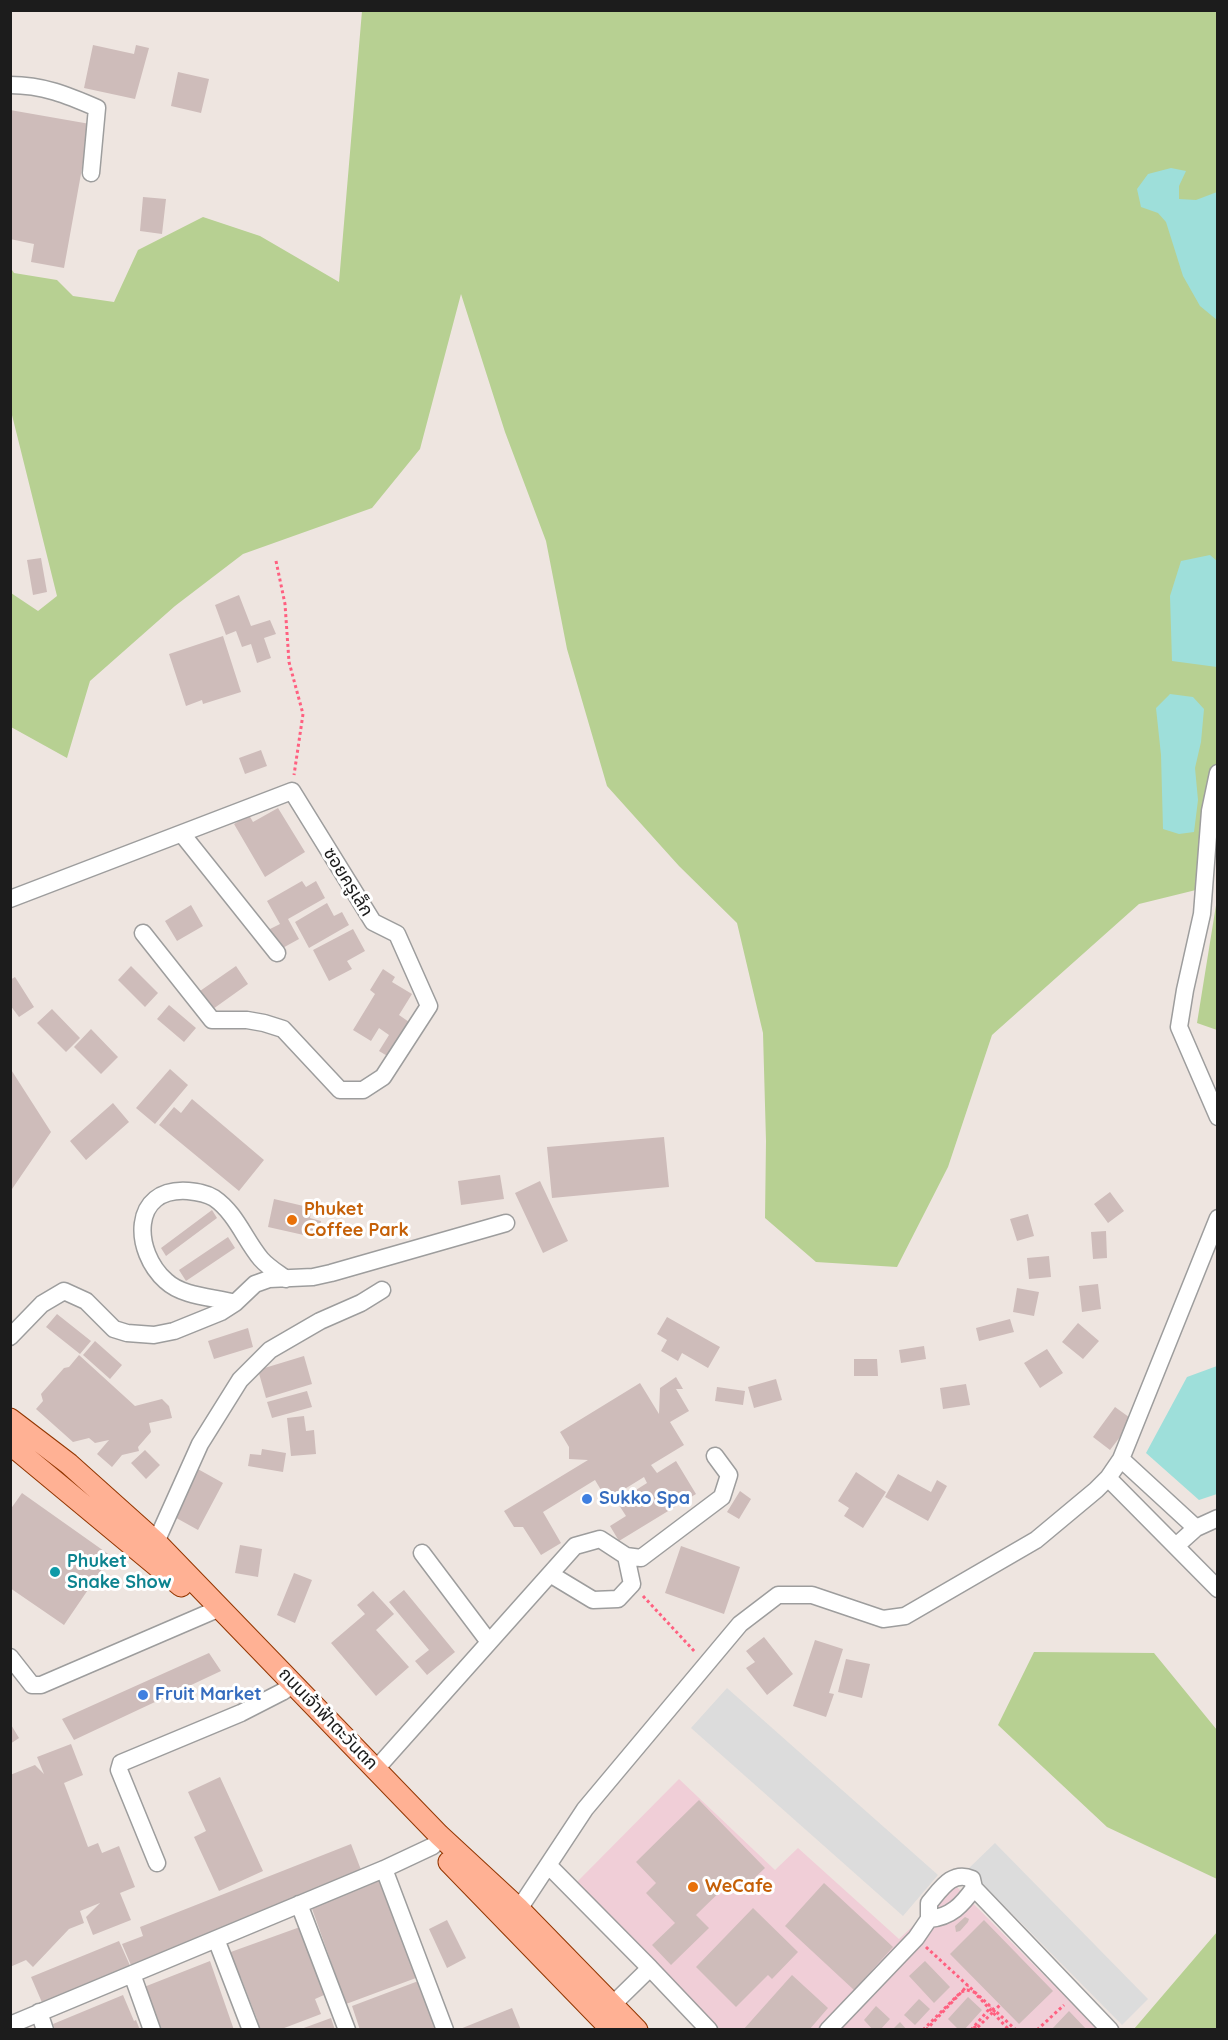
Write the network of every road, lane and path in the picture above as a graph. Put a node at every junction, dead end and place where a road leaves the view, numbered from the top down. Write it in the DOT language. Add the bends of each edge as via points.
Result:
graph roads {
  1 [pos="10,85"];
  2 [pos="91,173"];
  3 [pos="276,561"];
  4 [pos="1218,773"];
  5 [pos="292,791"];
  6 [pos="182,834"];
  7 [pos="10,899"];
  8 [pos="143,933"];
  9 [pos="277,953"];
  10 [pos="1218,1117"];
  11 [pos="1218,1218"];
  12 [pos="506,1223"];
  13 [pos="286,1279"];
  14 [pos="382,1290"];
  15 [pos="235,1303"];
  16 [pos="10,1336"];
  17 [pos="10,1419"];
  18 [pos="10,1444"];
  19 [pos="715,1456"];
  20 [pos="1120,1459"];
  21 [pos="1108,1478"];
  22 [pos="1218,1518"];
  23 [pos="1196,1528"];
  24 [pos="156,1542"];
  25 [pos="1176,1546"];
  26 [pos="422,1553"];
  27 [pos="626,1556"];
  28 [pos="550,1574"];
  29 [pos="632,1584"];
  30 [pos="1218,1589"];
  31 [pos="213,1611"];
  32 [pos="489,1642"];
  33 [pos="10,1657"];
  34 [pos="707,1664"];
  35 [pos="288,1688"];
  36 [pos="376,1769"];
  37 [pos="433,1846"];
  38 [pos="157,1863"];
  39 [pos="548,1864"];
  40 [pos="384,1869"];
  41 [pos="975,1888"];
  42 [pos="299,1904"];
  43 [pos="519,1909"];
  44 [pos="929,1919"];
  45 [pos="216,1939"];
  46 [pos="923,1944"];
  47 [pos="650,1968"];
  48 [pos="132,1974"];
  49 [pos="968,1985"];
  50 [pos="1067,2003"];
  51 [pos="1000,2005"];
  52 [pos="991,2007"];
  53 [pos="39,2012"];
  54 [pos="993,2012"];
  55 [pos="605,2021"];
  56 [pos="10,2025"];
  57 [pos="972,2028"];
  58 [pos="45,2030"];
  59 [pos="152,2030"];
  60 [pos="251,2030"];
  61 [pos="347,2030"];
  62 [pos="445,2030"];
  63 [pos="637,2030"];
  64 [pos="709,2030"];
  65 [pos="828,2030"];
  66 [pos="925,2030"];
  67 [pos="1009,2030"];
  68 [pos="1016,2030"];
  69 [pos="1037,2030"];
  70 [pos="1110,2030"];
  1 -- 2 [label="street" via="33,85 97,108"];
  3 -- 5 [label="path" via="285,604 289,662 303,714"];
  4 -- 10 [label="street" via="1210,811 1202,914 1179,1027"];
  5 -- 6 [label="street"];
  5 -- 8 [label="street, ซอยครูเล็ก" via="373,922 398,934 429,1006 383,1077 363,1090 340,1090 283,1029 247,1020 212,1020"];
  6 -- 7 [label="street"];
  6 -- 9 [label="street"];
  11 -- 20 [label="street"];
  12 -- 13 [label="street" via="331,1273"];
  13 -- 15 [label="street" via="255,1284"];
  13 -- 15 [label="street" via="263,1261 238,1223 214,1198 181,1191 160,1196 148,1205 142,1228 144,1245 149,1260 166,1282 180,1290"];
  14 -- 24 [label="street" via="270,1350 240,1380 200,1444"];
  15 -- 16 [label="street" via="174,1331 127,1334 114,1329 86,1300 64,1291 42,1304"];
  17 -- 24 [label="main road, ถนนเจ้าฟ้าตะวันตก" via="69,1464"];
  18 -- 31 [label="main road, ถนนเจ้าฟ้าตะวันตก"];
  19 -- 27 [label="street" via="729,1475 722,1497 641,1558"];
  20 -- 21 [label="street"];
  20 -- 23 [label="street"];
  21 -- 25 [label="street"];
  21 -- 34 [label="street" via="1036,1540 905,1616 883,1619 812,1595 778,1595 740,1624"];
  22 -- 23 [label="street"];
  23 -- 25 [label="street"];
  24 -- 31 [label="main road, ถนนเจ้าฟ้าตะวันตก"];
  25 -- 30 [label="street"];
  26 -- 32 [label="street"];
  27 -- 28 [label="street" via="600,1539 575,1546"];
  27 -- 29 [label="street"];
  28 -- 29 [label="street" via="592,1600 618,1599"];
  28 -- 32 [label="street"];
  29 -- 34 [label="path"];
  31 -- 33 [label="street" via="41,1685 32,1685"];
  31 -- 35 [label="main road, ถนนเจ้าฟ้าตะวันตก"];
  32 -- 36 [label="street"];
  34 -- 39 [label="street" via="585,1809"];
  35 -- 36 [label="main road, ถนนเจ้าฟ้าตะวันตก"];
  35 -- 37 [label="main road, ถนนเจ้าฟ้าตะวันตก"];
  35 -- 38 [label="street" via="241,1713 121,1762 119,1770"];
  36 -- 43 [label="main road, ถนนเจ้าฟ้าตะวันตก" via="439,1835"];
  37 -- 40 [label="street"];
  37 -- 55 [label="main road, ถนนเจ้าฟ้าตะวันตก"];
  39 -- 43 [label="street"];
  39 -- 47 [label="street"];
  40 -- 42 [label="street"];
  40 -- 62 [label="street"];
  41 -- 44 [label="street" via="943,1918"];
  41 -- 44 [label="street" via="972,1879 965,1876 950,1879 929,1903"];
  41 -- 70 [label="street"];
  42 -- 45 [label="street"];
  42 -- 61 [label="street"];
  43 -- 55 [label="main road, ถนนเจ้าฟ้าตะวันตก"];
  44 -- 65 [label="street" via="916,1938"];
  45 -- 48 [label="street"];
  45 -- 60 [label="street"];
  46 -- 49 [label="path"];
  47 -- 55 [label="street"];
  47 -- 64 [label="street"];
  48 -- 53 [label="street"];
  48 -- 59 [label="street"];
  49 -- 52 [label="path"];
  49 -- 66 [label="path"];
  50 -- 69 [label="path"];
  51 -- 54 [label="path, bridge"];
  52 -- 57 [label="path"];
  52 -- 68 [label="path"];
  53 -- 56 [label="street"];
  53 -- 58 [label="street"];
  54 -- 57 [label="path" via="976,2029"];
  54 -- 66 [label="path, bridge" via="967,1990"];
  54 -- 67 [label="path, bridge"];
  55 -- 63 [label="main road, ถนนเจ้าฟ้าตะวันตก"];
}
